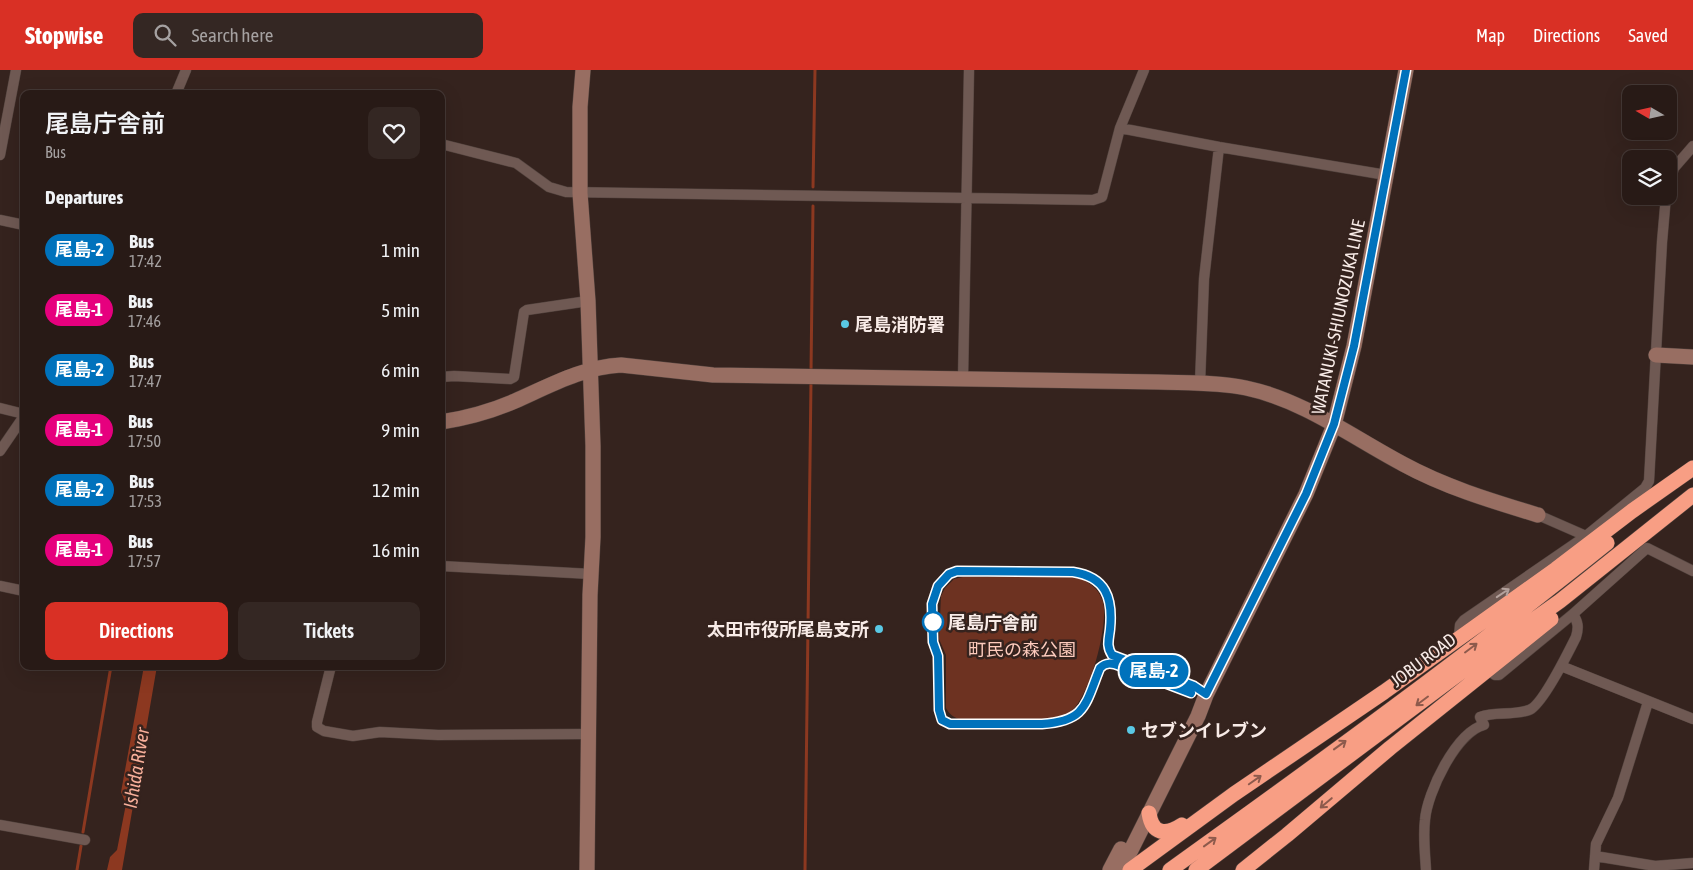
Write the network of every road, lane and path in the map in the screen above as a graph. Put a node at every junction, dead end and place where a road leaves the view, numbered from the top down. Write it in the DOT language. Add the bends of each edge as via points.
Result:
graph roads {
  1 [pos="16,70"];
  2 [pos="186,70"];
  3 [pos="583,70"];
  4 [pos="969,70"];
  5 [pos="1144,70"];
  6 [pos="1406,70"];
  7 [pos="178,90"];
  8 [pos="1120,128"];
  9 [pos="445,145"];
  10 [pos="1693,146"];
  11 [pos="1218,148"];
  12 [pos="0,154"];
  13 [pos="1677,165"];
  14 [pos="1386,174"];
  15 [pos="580,193"];
  16 [pos="965,198"];
  17 [pos="1665,205"];
  18 [pos="0,220"];
  19 [pos="20,224"];
  20 [pos="588,301"];
  21 [pos="1656,355"];
  22 [pos="1693,357"];
  23 [pos="592,369"];
  24 [pos="445,377"];
  25 [pos="963,379"];
  26 [pos="1200,383"];
  27 [pos="0,408"];
  28 [pos="20,414"];
  29 [pos="20,421"];
  30 [pos="445,421"];
  31 [pos="1334,424"];
  32 [pos="0,451"];
  33 [pos="1693,468"];
  34 [pos="1693,473"];
  35 [pos="1693,495"];
  36 [pos="1538,515"];
  37 [pos="1662,520"];
  38 [pos="1586,536"];
  39 [pos="445,566"];
  40 [pos="1693,571"];
  41 [pos="591,574"];
  42 [pos="0,586"];
  43 [pos="20,590"];
  44 [pos="1573,614"];
  45 [pos="1460,637"];
  46 [pos="1561,666"];
  47 [pos="330,670"];
  48 [pos="1488,670"];
  49 [pos="1206,694"];
  50 [pos="1648,702"];
  51 [pos="1693,719"];
  52 [pos="588,734"];
  53 [pos="1234,794"];
  54 [pos="1149,813"];
  55 [pos="0,825"];
  56 [pos="85,840"];
  57 [pos="1595,856"];
  58 [pos="1693,863"];
  59 [pos="587,870"];
  60 [pos="1110,870"];
  61 [pos="1122,870"];
  62 [pos="1130,870"];
  63 [pos="1170,870"];
  64 [pos="1196,870"];
  65 [pos="1243,870"];
  66 [pos="1426,870"];
  67 [pos="1594,870"];
  1 -- 12 [label="street"];
  2 -- 7 [label="street"];
  3 -- 15 [label="street"];
  4 -- 16 [label="street"];
  5 -- 8 [label="street"];
  6 -- 14 [label="street, WATANUKI-SHIUNOZUKA LINE"];
  8 -- 11 [label="street"];
  8 -- 16 [label="street" via="1100,198"];
  9 -- 15 [label="street" via="516,163 549,188"];
  10 -- 13 [label="street"];
  11 -- 14 [label="street"];
  11 -- 26 [label="street" via="1204,278"];
  14 -- 31 [label="street, WATANUKI-SHIUNOZUKA LINE" via="1349,370"];
  15 -- 16 [label="street"];
  15 -- 20 [label="street"];
  16 -- 25 [label="street"];
  17 -- 21 [label="street"];
  18 -- 19 [label="street"];
  20 -- 23 [label="street"];
  20 -- 24 [label="street" via="524,312 514,377"];
  21 -- 22 [label="street"];
  21 -- 38 [label="street" via="1650,481"];
  23 -- 25 [label="street" via="621,366 713,375"];
  23 -- 30 [label="street" via="494,409"];
  23 -- 41 [label="street"];
  25 -- 26 [label="street"];
  26 -- 31 [label="street" via="1263,392"];
  27 -- 28 [label="street"];
  29 -- 32 [label="street"];
  31 -- 36 [label="street" via="1430,478"];
  31 -- 49 [label="street, WATANUKI-SHIUNOZUKA LINE" via="1306,494"];
  33 -- 45 [label="highway"];
  63 -- 34 [label="highway, JOBU ROAD, one-way" via="1548,590"];
  35 -- 37 [label="highway, JOBU ROAD"];
  36 -- 38 [label="street"];
  37 -- 48 [label="highway" via="1615,564"];
  37 -- 64 [label="highway, JOBU ROAD, one-way" via="1560,601"];
  45 -- 38 [label="street, one-way" via="1460,625 1464,620"];
  39 -- 41 [label="street"];
  40 -- 44 [label="street" via="1647,548"];
  41 -- 52 [label="street"];
  42 -- 43 [label="street"];
  44 -- 46 [label="street" via="1579,629"];
  44 -- 48 [label="street" via="1499,676"];
  53 -- 45 [label="highway, one-way"];
  46 -- 50 [label="street"];
  46 -- 66 [label="street" via="1532,710 1490,713 1480,717 1484,725 1471,731 1448,760 1427,805 1424,831"];
  47 -- 52 [label="street" via="317,722 317,727 324,731 353,736 380,732"];
  48 -- 65 [label="highway, one-way"];
  49 -- 54 [label="street, WATANUKI-SHIUNOZUKA LINE"];
  49 -- 60 [label="street, WATANUKI-SHIUNOZUKA LINE" via="1192,712"];
  50 -- 51 [label="street"];
  50 -- 57 [label="street" via="1618,798 1596,844"];
  52 -- 59 [label="street"];
  53 -- 54 [label="highway" via="1167,832 1155,828"];
  53 -- 62 [label="highway"];
  54 -- 61 [label="street, WATANUKI-SHIUNOZUKA LINE"];
  55 -- 56 [label="street"];
  57 -- 58 [label="street" via="1655,866"];
  57 -- 67 [label="street"];
}
